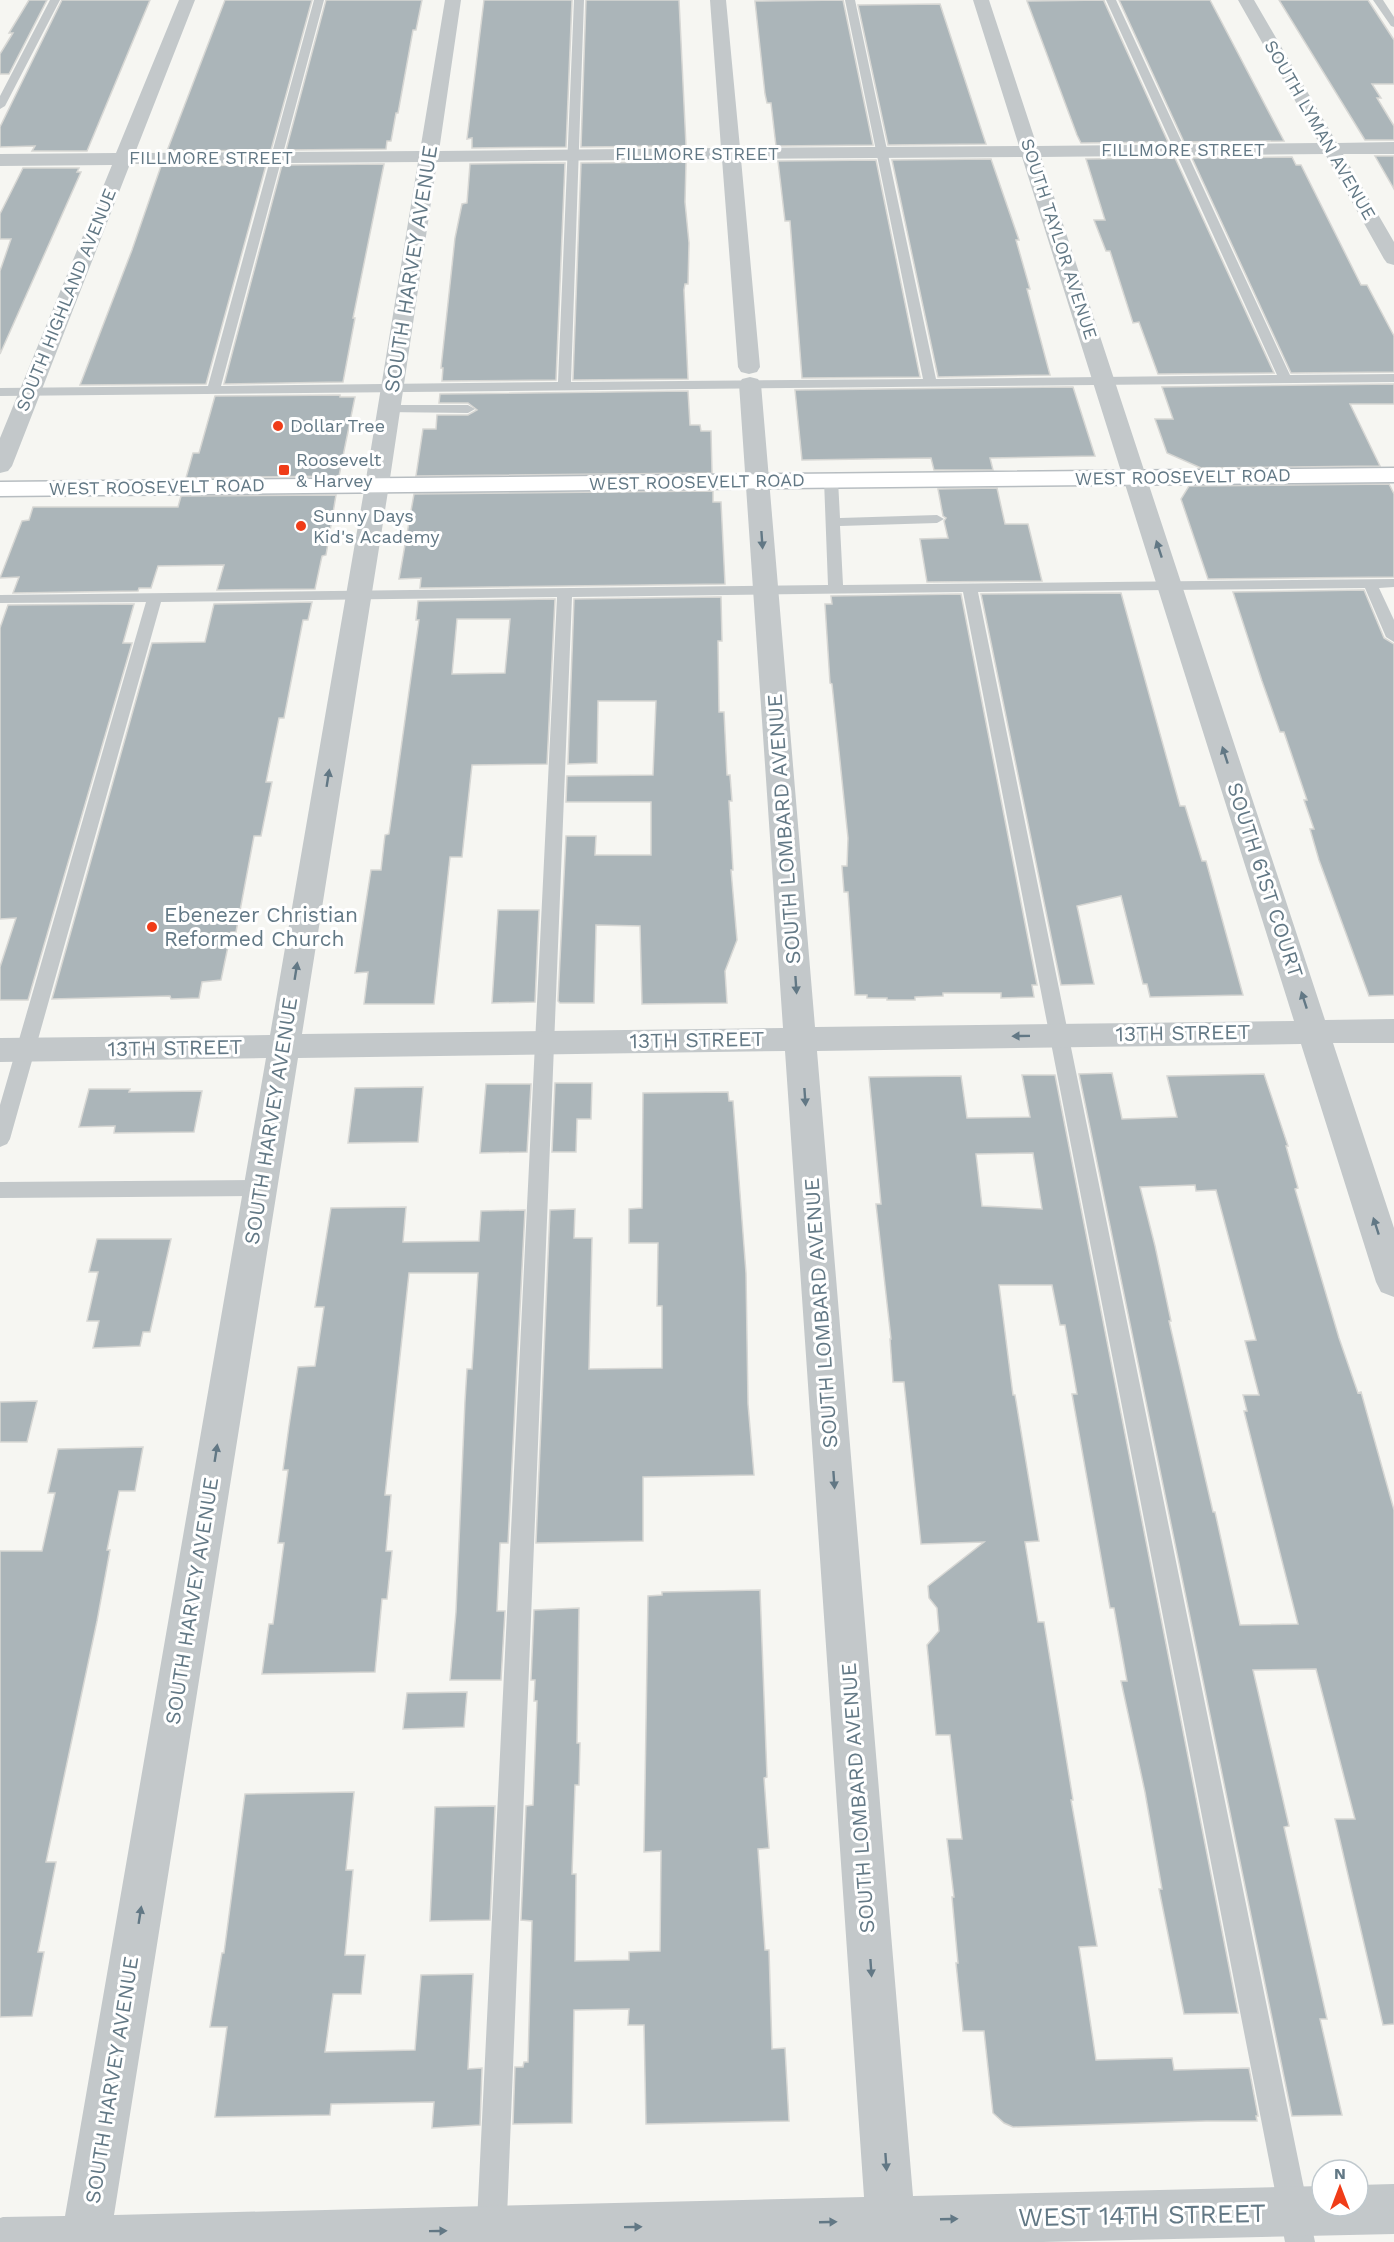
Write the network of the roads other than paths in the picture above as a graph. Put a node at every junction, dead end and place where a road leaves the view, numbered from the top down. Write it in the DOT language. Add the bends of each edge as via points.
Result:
graph roads {
  1 [pos="55,0"];
  2 [pos="187,0"];
  3 [pos="319,0"];
  4 [pos="453,0"];
  5 [pos="579,0"];
  6 [pos="718,0"];
  7 [pos="850,0"];
  8 [pos="981,0"];
  9 [pos="1111,0"];
  10 [pos="1246,0"];
  11 [pos="1378,0"];
  12 [pos="1394,24"];
  13 [pos="0,106"];
  14 [pos="1394,148"];
  15 [pos="1331,149"];
  16 [pos="1180,150"];
  17 [pos="1030,151"];
  18 [pos="882,153"];
  19 [pos="731,154"];
  20 [pos="573,155"];
  21 [pos="430,156"];
  22 [pos="276,158"];
  23 [pos="123,159"];
  24 [pos="0,160"];
  25 [pos="1394,259"];
  26 [pos="750,375"];
  27 [pos="1394,378"];
  28 [pos="1285,379"];
  29 [pos="1105,381"];
  30 [pos="930,383"];
  31 [pos="564,386"];
  32 [pos="392,388"];
  33 [pos="214,390"];
  34 [pos="30,391"];
  35 [pos="0,392"];
  36 [pos="389,409"];
  37 [pos="468,409"];
  38 [pos="0,466"];
  39 [pos="1394,475"];
  40 [pos="1136,477"];
  41 [pos="831,480"];
  42 [pos="758,481"];
  43 [pos="377,485"];
  44 [pos="0,489"];
  45 [pos="937,519"];
  46 [pos="833,522"];
  47 [pos="1370,583"];
  48 [pos="1394,583"];
  49 [pos="1171,585"];
  50 [pos="970,588"];
  51 [pos="836,589"];
  52 [pos="766,590"];
  53 [pos="565,593"];
  54 [pos="358,595"];
  55 [pos="155,598"];
  56 [pos="0,599"];
  57 [pos="1394,637"];
  58 [pos="1394,1030"];
  59 [pos="1314,1032"];
  60 [pos="1059,1035"];
  61 [pos="800,1039"];
  62 [pos="545,1042"];
  63 [pos="284,1046"];
  64 [pos="13,1050"];
  65 [pos="0,1139"];
  66 [pos="260,1188"];
  67 [pos="0,1190"];
  68 [pos="1394,1282"];
  69 [pos="1394,2210"];
  70 [pos="1297,2227"];
  71 [pos="891,2231"];
  72 [pos="491,2236"];
  73 [pos="86,2241"];
  74 [pos="3,2242"];
  1 -- 13 [label="lane"];
  2 -- 23 [label="street, SOUTH HIGHLAND AVENUE"];
  3 -- 22 [label="lane"];
  4 -- 21 [label="street, SOUTH HARVEY AVENUE"];
  5 -- 20 [label="lane"];
  6 -- 19 [label="street, SOUTH LOMBARD AVENUE"];
  7 -- 18 [label="lane"];
  8 -- 17 [label="street, SOUTH TAYLOR AVENUE"];
  9 -- 16 [label="lane"];
  10 -- 15 [label="street, SOUTH LYMAN AVENUE"];
  11 -- 12 [label="lane"];
  14 -- 15 [label="street, FILLMORE STREET"];
  15 -- 16 [label="street, FILLMORE STREET"];
  15 -- 25 [label="street, SOUTH LYMAN AVENUE"];
  16 -- 17 [label="street, FILLMORE STREET"];
  16 -- 28 [label="lane"];
  17 -- 18 [label="street, FILLMORE STREET"];
  17 -- 29 [label="street, SOUTH TAYLOR AVENUE"];
  18 -- 19 [label="street, FILLMORE STREET"];
  18 -- 30 [label="lane"];
  19 -- 20 [label="street, FILLMORE STREET"];
  19 -- 26 [label="street, SOUTH LOMBARD AVENUE"];
  20 -- 21 [label="street, FILLMORE STREET"];
  20 -- 31 [label="lane"];
  21 -- 22 [label="street, FILLMORE STREET"];
  21 -- 32 [label="street, SOUTH HARVEY AVENUE"];
  22 -- 23 [label="street, FILLMORE STREET"];
  22 -- 33 [label="lane"];
  23 -- 24 [label="street, FILLMORE STREET"];
  23 -- 34 [label="street, SOUTH HIGHLAND AVENUE"];
  26 -- 30 [label="lane"];
  26 -- 31 [label="lane"];
  26 -- 42 [label="street, SOUTH LOMBARD AVENUE"];
  27 -- 28 [label="lane"];
  28 -- 29 [label="lane"];
  29 -- 30 [label="lane"];
  29 -- 40 [label="street, SOUTH TAYLOR AVENUE"];
  31 -- 32 [label="lane"];
  32 -- 33 [label="lane"];
  32 -- 36 [label="street, SOUTH HARVEY AVENUE"];
  33 -- 34 [label="lane"];
  34 -- 35 [label="lane"];
  34 -- 38 [label="street, SOUTH HIGHLAND AVENUE"];
  36 -- 37 [label="lane"];
  36 -- 43 [label="street, SOUTH HARVEY AVENUE"];
  39 -- 40 [label="main road, WEST ROOSEVELT ROAD"];
  40 -- 41 [label="main road, WEST ROOSEVELT ROAD"];
  49 -- 40 [label="street, SOUTH 61ST COURT, one-way"];
  41 -- 42 [label="main road, WEST ROOSEVELT ROAD"];
  41 -- 46 [label="lane"];
  42 -- 43 [label="main road, WEST ROOSEVELT ROAD"];
  42 -- 52 [label="street, SOUTH LOMBARD AVENUE, one-way"];
  43 -- 44 [label="main road, WEST ROOSEVELT ROAD"];
  43 -- 54 [label="street, SOUTH HARVEY AVENUE"];
  45 -- 46 [label="lane"];
  46 -- 51 [label="lane"];
  47 -- 48 [label="lane"];
  47 -- 49 [label="lane"];
  47 -- 57 [label="lane"];
  49 -- 50 [label="lane"];
  59 -- 49 [label="street, SOUTH 61ST COURT, one-way"];
  50 -- 51 [label="lane"];
  50 -- 60 [label="lane"];
  51 -- 52 [label="lane"];
  52 -- 53 [label="lane"];
  52 -- 61 [label="street, SOUTH LOMBARD AVENUE, one-way"];
  53 -- 54 [label="lane"];
  53 -- 62 [label="lane"];
  54 -- 55 [label="lane"];
  63 -- 54 [label="street, SOUTH HARVEY AVENUE, one-way"];
  55 -- 56 [label="lane"];
  55 -- 64 [label="lane"];
  58 -- 59 [label="street, 13TH STREET"];
  59 -- 60 [label="street, 13TH STREET"];
  68 -- 59 [label="street, SOUTH 61ST COURT, one-way"];
  60 -- 61 [label="street, 13TH STREET, one-way"];
  60 -- 70 [label="lane"];
  61 -- 62 [label="street, 13TH STREET"];
  61 -- 71 [label="street, SOUTH LOMBARD AVENUE, one-way"];
  62 -- 63 [label="street, 13TH STREET"];
  62 -- 72 [label="lane"];
  63 -- 64 [label="street, 13TH STREET"];
  63 -- 66 [label="street, SOUTH HARVEY AVENUE"];
  64 -- 65 [label="lane"];
  66 -- 67 [label="lane"];
  73 -- 66 [label="street, SOUTH HARVEY AVENUE, one-way"];
  69 -- 70 [label="street, WEST 14TH STREET"];
  71 -- 70 [label="street, WEST 14TH STREET, one-way"];
  72 -- 71 [label="street, WEST 14TH STREET, one-way"];
  73 -- 72 [label="street, WEST 14TH STREET, one-way"];
  73 -- 74 [label="street, WEST 14TH STREET"];
}
